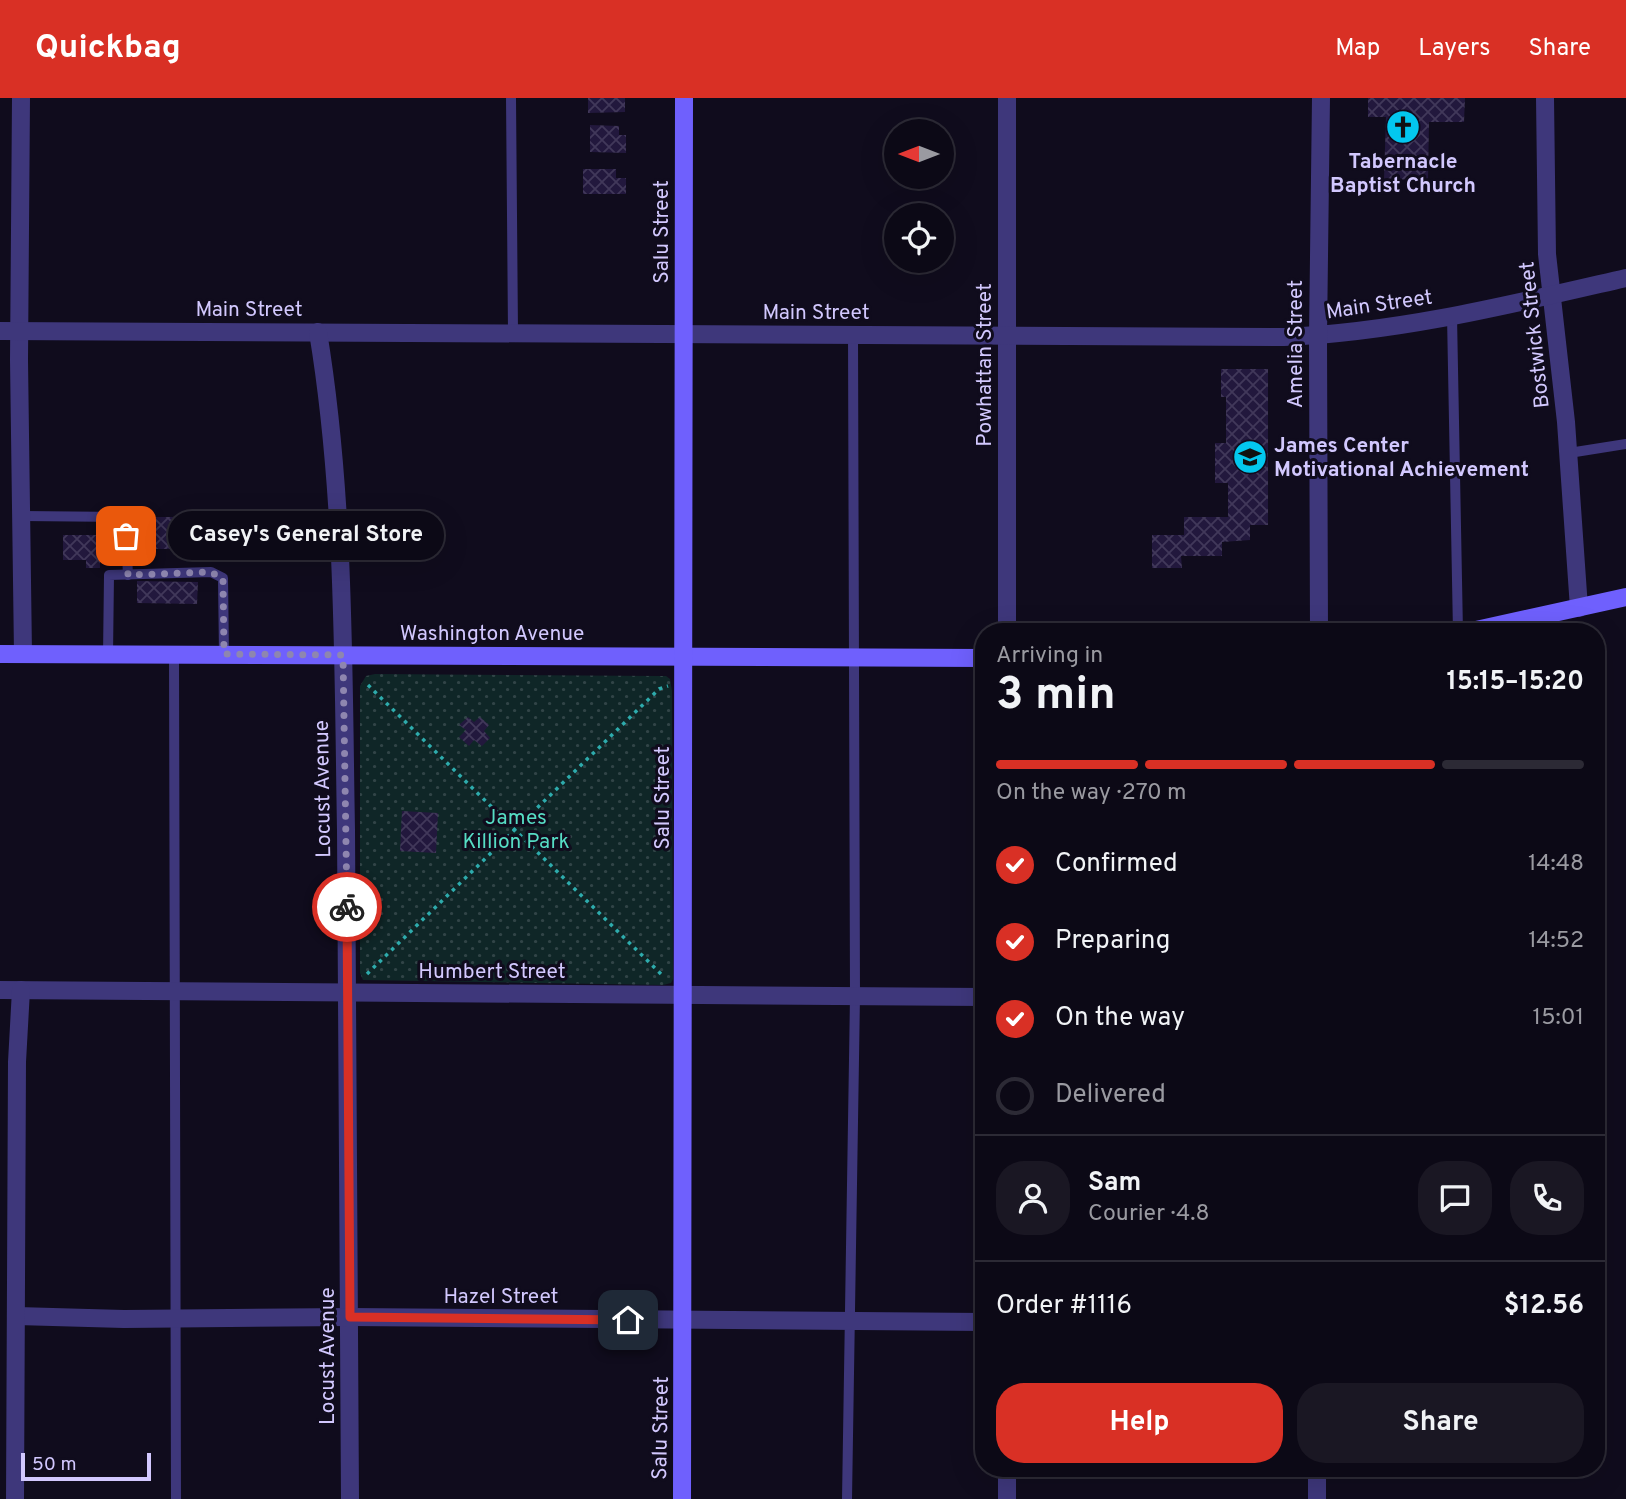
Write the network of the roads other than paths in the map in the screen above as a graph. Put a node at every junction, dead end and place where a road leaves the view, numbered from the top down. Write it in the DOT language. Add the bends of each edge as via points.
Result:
graph roads {
  1 [pos="21,98"];
  2 [pos="511,98"];
  3 [pos="684,98"];
  4 [pos="1007,98"];
  5 [pos="1321,98"];
  6 [pos="1545,98"];
  7 [pos="1626,278"];
  8 [pos="1551,295"];
  9 [pos="1452,316"];
  10 [pos="0,331"];
  11 [pos="20,331"];
  12 [pos="318,332"];
  13 [pos="513,333"];
  14 [pos="684,334"];
  15 [pos="853,335"];
  16 [pos="1006,336"];
  17 [pos="1318,336"];
  18 [pos="1626,444"];
  19 [pos="1569,453"];
  20 [pos="22,516"];
  21 [pos="128,575"];
  22 [pos="1626,597"];
  23 [pos="1579,608"];
  24 [pos="1007,623"];
  25 [pos="1319,623"];
  26 [pos="1458,623"];
  27 [pos="1508,623"];
  28 [pos="0,654"];
  29 [pos="23,654"];
  30 [pos="108,654"];
  31 [pos="174,654"];
  32 [pos="224,654"];
  33 [pos="343,655"];
  34 [pos="685,656"];
  35 [pos="853,657"];
  36 [pos="975,658"];
  37 [pos="0,990"];
  38 [pos="21,990"];
  39 [pos="175,991"];
  40 [pos="348,992"];
  41 [pos="684,995"];
  42 [pos="855,996"];
  43 [pos="975,996"];
  44 [pos="18,1317"];
  45 [pos="350,1317"];
  46 [pos="177,1318"];
  47 [pos="684,1320"];
  48 [pos="851,1321"];
  49 [pos="975,1322"];
  50 [pos="1007,1477"];
  51 [pos="1317,1477"];
  52 [pos="15,1499"];
  53 [pos="176,1499"];
  54 [pos="350,1499"];
  55 [pos="682,1499"];
  56 [pos="847,1499"];
  57 [pos="1007,1499"];
  58 [pos="1317,1499"];
  1 -- 11 [label="street"];
  2 -- 13 [label="lane"];
  3 -- 14 [label="street, Salu Street"];
  4 -- 16 [label="street, Powhattan Street"];
  5 -- 17 [label="street, Amelia Street"];
  6 -- 8 [label="street, Bostwick Street"];
  7 -- 8 [label="street, Main Street"];
  8 -- 9 [label="street, Main Street"];
  8 -- 19 [label="street, Bostwick Street"];
  9 -- 17 [label="street, Main Street"];
  9 -- 26 [label="lane"];
  10 -- 11 [label="street, Main Street"];
  11 -- 12 [label="street, Main Street"];
  11 -- 20 [label="street"];
  12 -- 13 [label="street, Main Street"];
  12 -- 33 [label="street, Locust Avenue" via="328,393"];
  13 -- 14 [label="street, Main Street"];
  14 -- 15 [label="street, Main Street"];
  14 -- 34 [label="street, Salu Street"];
  15 -- 16 [label="street, Main Street"];
  15 -- 35 [label="lane"];
  16 -- 17 [label="street, Main Street"];
  16 -- 24 [label="street, Powhattan Street"];
  17 -- 25 [label="street, Amelia Street"];
  18 -- 19 [label="lane"];
  19 -- 23 [label="street, Bostwick Street"];
  20 -- 21 [label="lane" via="125,517"];
  20 -- 29 [label="street"];
  21 -- 30 [label="lane" via="109,575"];
  21 -- 32 [label="lane" via="211,572 223,579"];
  22 -- 23 [label="street"];
  23 -- 27 [label="street"];
  28 -- 29 [label="street, Washington Avenue"];
  29 -- 30 [label="street, Washington Avenue"];
  30 -- 31 [label="street, Washington Avenue"];
  31 -- 32 [label="street, Washington Avenue"];
  31 -- 39 [label="lane"];
  32 -- 33 [label="street, Washington Avenue"];
  33 -- 34 [label="street, Washington Avenue"];
  33 -- 40 [label="street, Locust Avenue"];
  34 -- 35 [label="street, Washington Avenue"];
  34 -- 41 [label="street, Salu Street"];
  35 -- 36 [label="street, Washington Avenue"];
  35 -- 42 [label="lane"];
  37 -- 38 [label="street, Humbert Street"];
  38 -- 39 [label="street, Humbert Street"];
  38 -- 44 [label="street"];
  39 -- 40 [label="street, Humbert Street"];
  39 -- 46 [label="lane"];
  40 -- 41 [label="street, Humbert Street"];
  40 -- 45 [label="street, Locust Avenue"];
  41 -- 42 [label="street, Humbert Street"];
  41 -- 47 [label="street, Salu Street"];
  42 -- 43 [label="street, Humbert Street"];
  42 -- 48 [label="lane"];
  44 -- 46 [label="street, Hazel Street"];
  44 -- 52 [label="street"];
  45 -- 46 [label="street, Hazel Street"];
  45 -- 47 [label="street, Hazel Street"];
  45 -- 54 [label="street, Locust Avenue"];
  46 -- 53 [label="lane"];
  47 -- 48 [label="street, Hazel Street"];
  47 -- 55 [label="street, Salu Street"];
  48 -- 49 [label="street, Hazel Street"];
  48 -- 56 [label="lane"];
  50 -- 57 [label="street"];
  51 -- 58 [label="street"];
}
